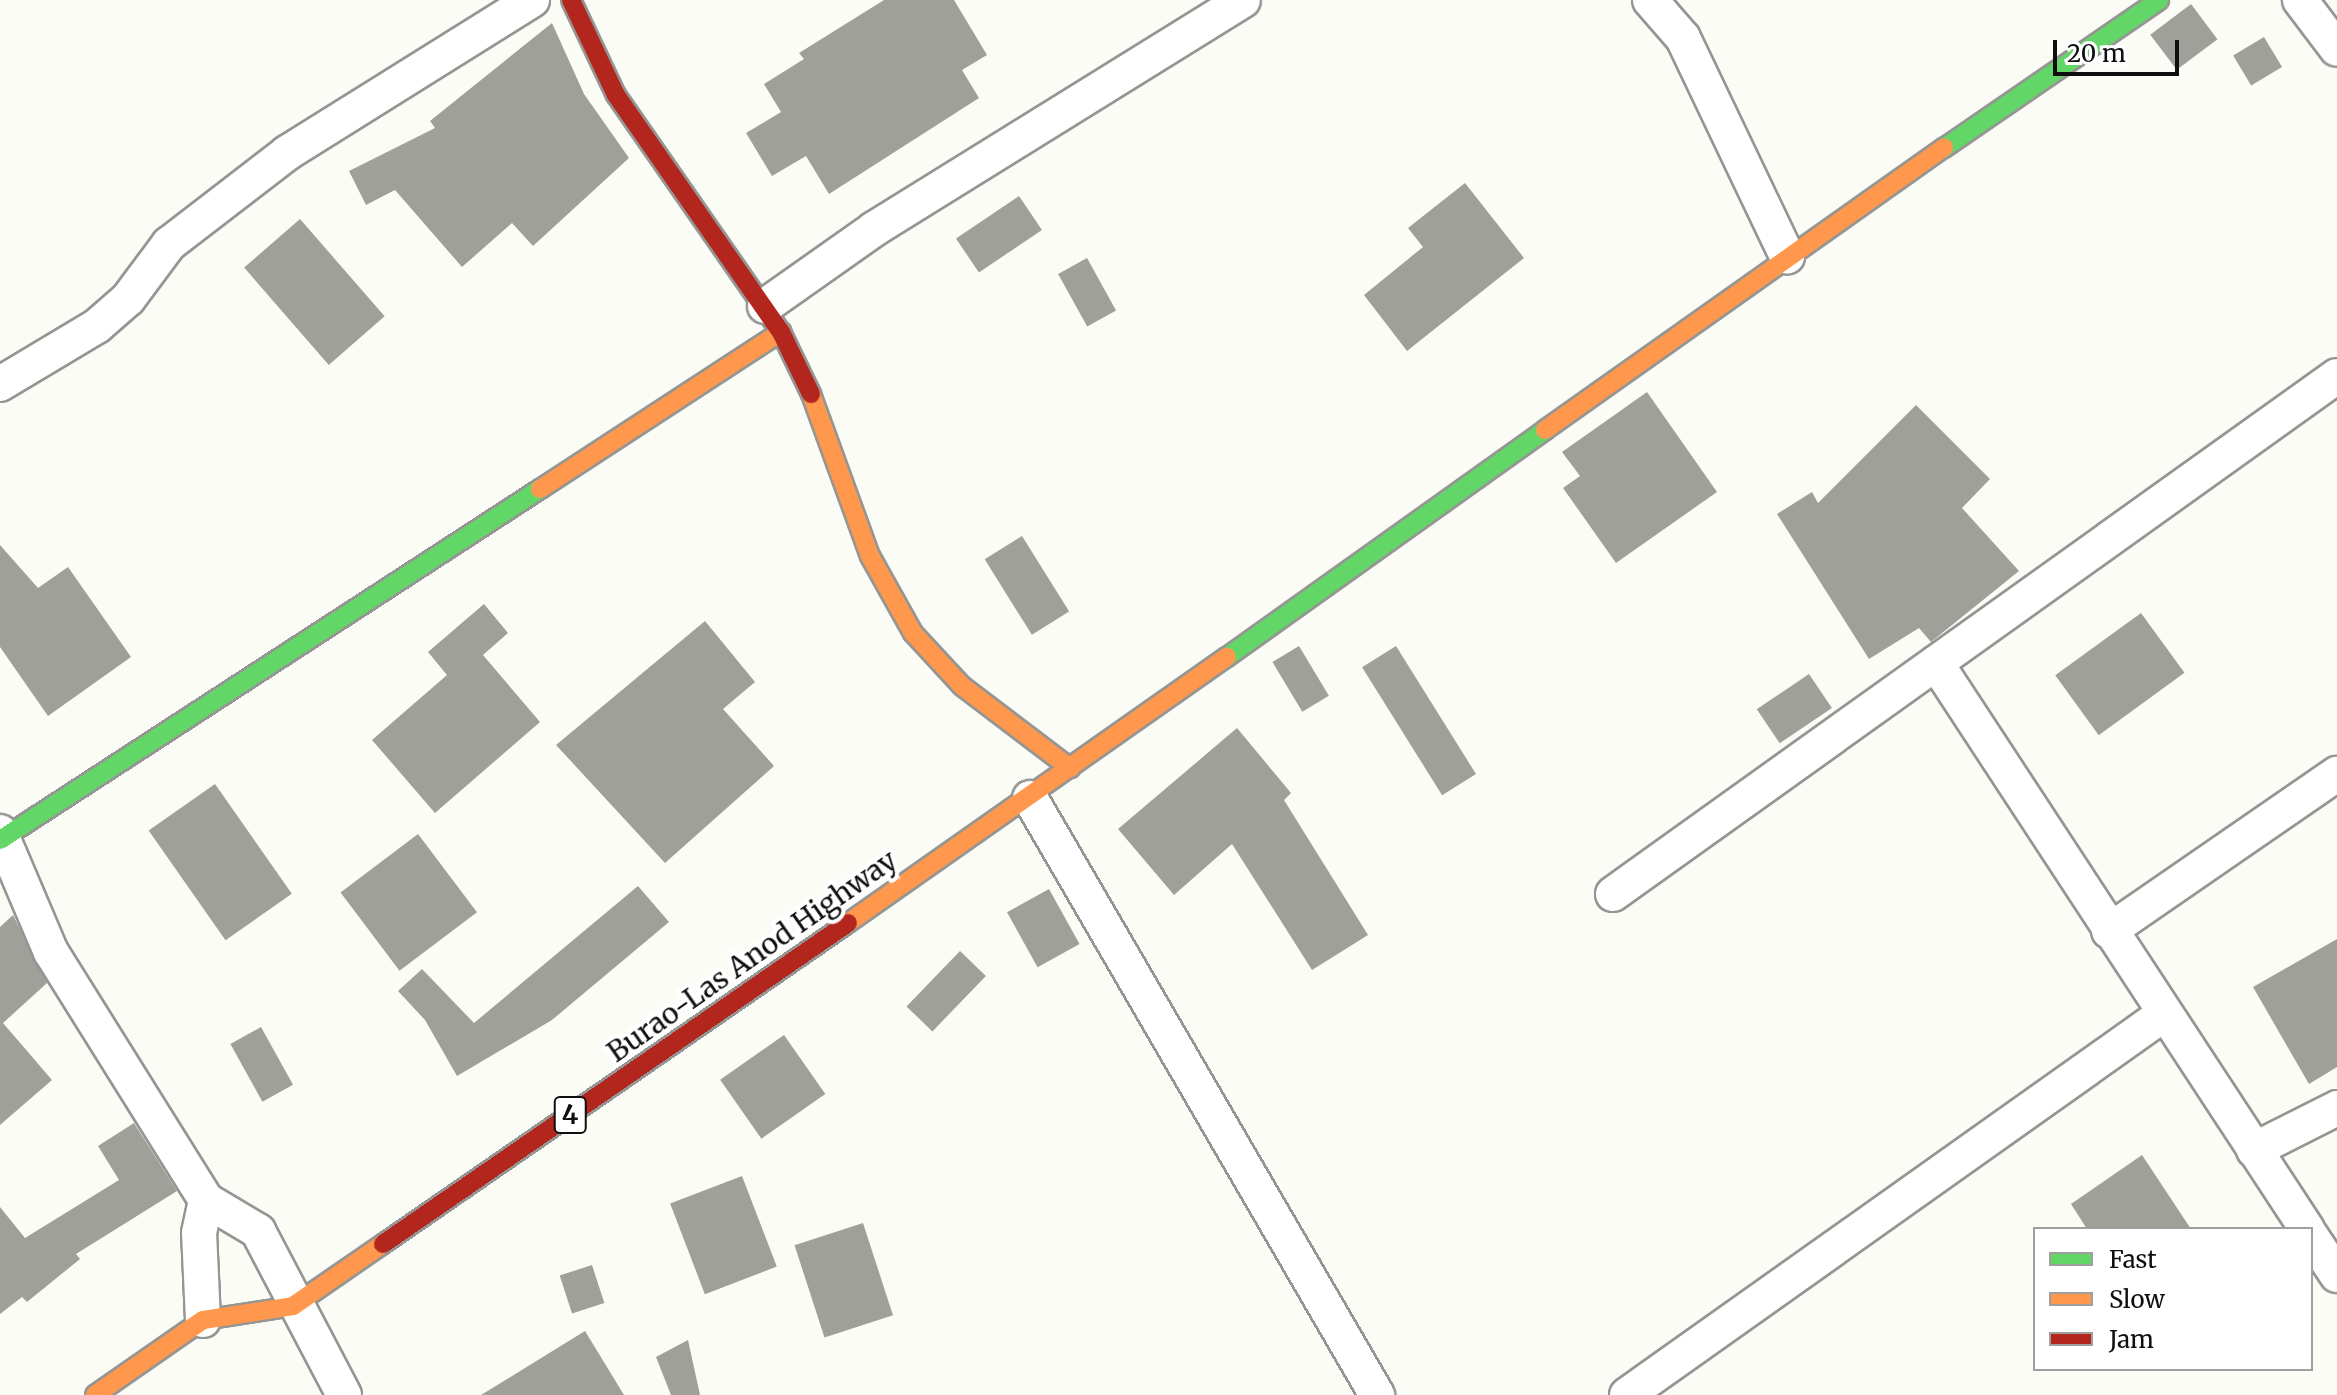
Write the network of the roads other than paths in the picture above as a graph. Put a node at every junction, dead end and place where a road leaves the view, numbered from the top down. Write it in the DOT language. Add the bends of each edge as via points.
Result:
graph roads {
  1 [pos="532,0"];
  2 [pos="571,0"];
  3 [pos="1243,0"];
  4 [pos="1650,0"];
  5 [pos="2159,0"];
  6 [pos="2300,0"];
  7 [pos="2337,49"];
  8 [pos="1787,256"];
  9 [pos="773,319"];
  10 [pos="2337,376"];
  11 [pos="0,384"];
  12 [pos="1936,663"];
  13 [pos="1070,768"];
  14 [pos="2337,774"];
  15 [pos="1030,798"];
  16 [pos="1,837"];
  17 [pos="1613,894"];
  18 [pos="2109,931"];
  19 [pos="2164,1014"];
  20 [pos="2337,1108"];
  21 [pos="2254,1150"];
  22 [pos="206,1200"];
  23 [pos="2306,1227"];
  24 [pos="2313,1239"];
  25 [pos="2337,1275"];
  26 [pos="293,1306"];
  27 [pos="203,1320"];
  28 [pos="95,1395"];
  29 [pos="344,1395"];
  30 [pos="1377,1395"];
  31 [pos="1627,1395"];
  1 -- 11 [label="street" via="287,153 169,244 128,299 97,326"];
  2 -- 9 [label="main road" via="616,95"];
  3 -- 9 [label="street" via="874,229"];
  4 -- 8 [label="street" via="1683,38"];
  5 -- 8 [label="main road, Burao-Las Anod Highway"];
  6 -- 7 [label="street"];
  8 -- 13 [label="main road, Burao-Las Anod Highway"];
  9 -- 13 [label="main road" via="807,383 870,556 913,633 962,686 1008,715"];
  9 -- 16 [label="main road"];
  10 -- 12 [label="street"];
  12 -- 17 [label="street"];
  12 -- 18 [label="street"];
  13 -- 15 [label="main road, Burao-Las Anod Highway"];
  14 -- 18 [label="street"];
  15 -- 26 [label="main road, Burao-Las Anod Highway / 4"];
  15 -- 30 [label="street"];
  16 -- 22 [label="street" via="51,952"];
  18 -- 19 [label="street"];
  19 -- 21 [label="street"];
  19 -- 31 [label="street"];
  20 -- 21 [label="street"];
  21 -- 23 [label="street"];
  22 -- 26 [label="street" via="258,1231"];
  22 -- 27 [label="street" via="199,1233"];
  24 -- 25 [label="street"];
  26 -- 27 [label="main road, Burao-Las Anod Highway / 4"];
  26 -- 29 [label="street"];
  27 -- 28 [label="main road, Burao-Las Anod Highway / 4"];
}
